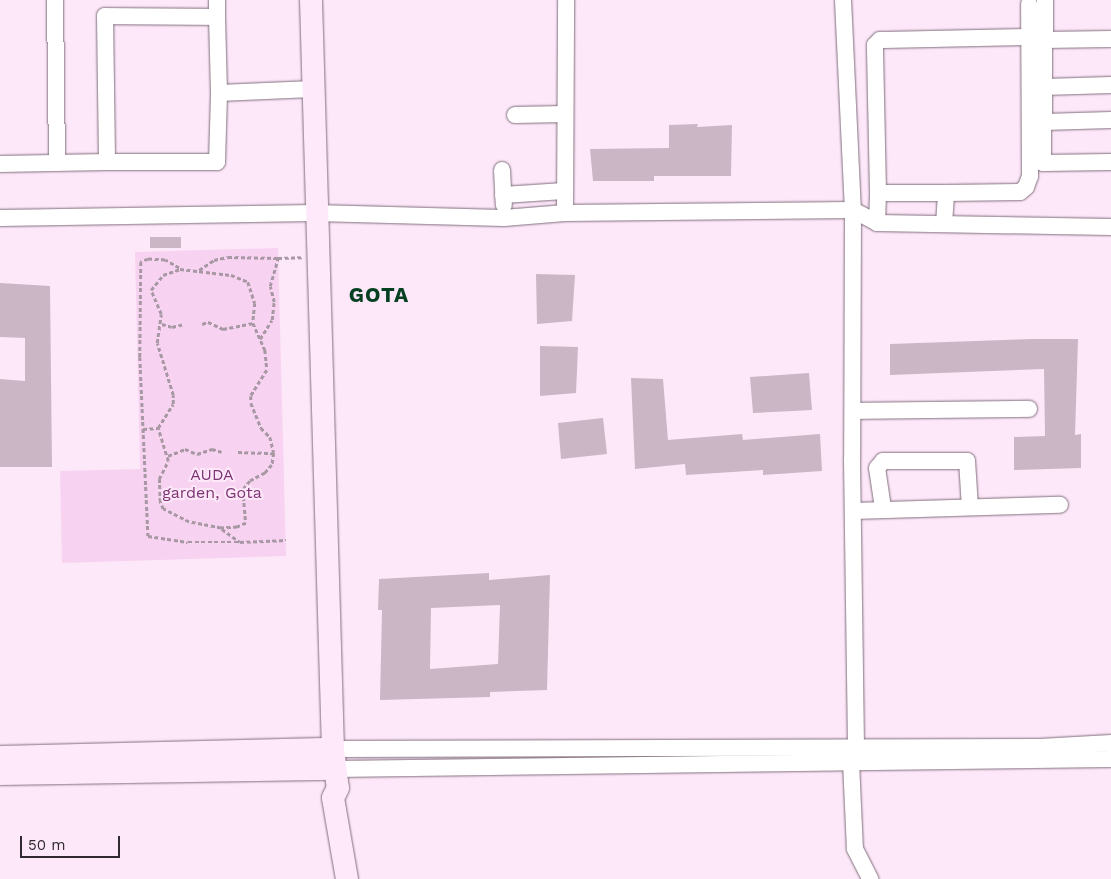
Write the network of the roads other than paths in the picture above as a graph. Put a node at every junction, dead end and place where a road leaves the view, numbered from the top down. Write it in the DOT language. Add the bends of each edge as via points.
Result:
graph roads {
  1 [pos="55,0"];
  2 [pos="216,0"];
  3 [pos="311,0"];
  4 [pos="566,0"];
  5 [pos="843,0"];
  6 [pos="1045,0"];
  7 [pos="1028,4"];
  8 [pos="105,8"];
  9 [pos="216,17"];
  10 [pos="1037,39"];
  11 [pos="1111,39"];
  12 [pos="1111,85"];
  13 [pos="1044,87"];
  14 [pos="313,89"];
  15 [pos="219,92"];
  16 [pos="565,114"];
  17 [pos="515,115"];
  18 [pos="1111,120"];
  19 [pos="1044,122"];
  20 [pos="108,162"];
  21 [pos="1111,162"];
  22 [pos="57,163"];
  23 [pos="0,164"];
  24 [pos="502,170"];
  25 [pos="564,191"];
  26 [pos="878,193"];
  27 [pos="946,193"];
  28 [pos="503,195"];
  29 [pos="853,210"];
  30 [pos="565,213"];
  31 [pos="315,214"];
  32 [pos="0,218"];
  33 [pos="504,218"];
  34 [pos="877,223"];
  35 [pos="944,224"];
  36 [pos="1111,226"];
  37 [pos="1029,409"];
  38 [pos="852,411"];
  39 [pos="1060,505"];
  40 [pos="970,507"];
  41 [pos="883,508"];
  42 [pos="853,511"];
  43 [pos="1111,743"];
  44 [pos="856,745"];
  45 [pos="0,757"];
  46 [pos="1111,758"];
  47 [pos="851,762"];
  48 [pos="335,769"];
  49 [pos="0,774"];
  50 [pos="347,879"];
  51 [pos="360,879"];
  52 [pos="870,879"];
  1 -- 22 [label="street"];
  2 -- 9 [label="street"];
  3 -- 14 [label="street"];
  4 -- 16 [label="street"];
  5 -- 29 [label="street"];
  6 -- 10 [label="street"];
  7 -- 10 [label="street"];
  8 -- 9 [label="street"];
  8 -- 20 [label="street"];
  9 -- 15 [label="street"];
  10 -- 11 [label="street"];
  10 -- 13 [label="street"];
  10 -- 26 [label="street" via="880,40 874,45"];
  10 -- 27 [label="street" via="1030,176 1026,187 1020,192"];
  12 -- 13 [label="street"];
  13 -- 19 [label="street"];
  14 -- 15 [label="street"];
  14 -- 31 [label="street"];
  15 -- 20 [label="street" via="217,162"];
  16 -- 17 [label="street"];
  16 -- 25 [label="street"];
  18 -- 19 [label="street"];
  19 -- 21 [label="street" via="1044,162"];
  20 -- 22 [label="street"];
  22 -- 23 [label="street"];
  24 -- 28 [label="street"];
  25 -- 28 [label="street"];
  25 -- 30 [label="street"];
  26 -- 27 [label="street"];
  26 -- 34 [label="street"];
  27 -- 35 [label="street"];
  28 -- 33 [label="street"];
  29 -- 30 [label="street"];
  29 -- 34 [label="street"];
  29 -- 38 [label="street"];
  30 -- 33 [label="street"];
  31 -- 32 [label="street"];
  31 -- 33 [label="street"];
  31 -- 48 [label="street"];
  34 -- 35 [label="street"];
  35 -- 36 [label="street"];
  37 -- 38 [label="street"];
  38 -- 42 [label="street"];
  39 -- 40 [label="street"];
  40 -- 41 [label="street"];
  40 -- 41 [label="street" via="968,461 882,461 877,468"];
  41 -- 42 [label="street"];
  42 -- 44 [label="street"];
  43 -- 44 [label="street" via="1040,747"];
  44 -- 47 [label="street"];
  44 -- 48 [label="street"];
  45 -- 48 [label="street"];
  46 -- 47 [label="street"];
  47 -- 48 [label="street"];
  47 -- 52 [label="street" via="855,850"];
  48 -- 49 [label="street"];
  48 -- 50 [label="street" via="333,798"];
  48 -- 51 [label="street" via="347,795"];
}
